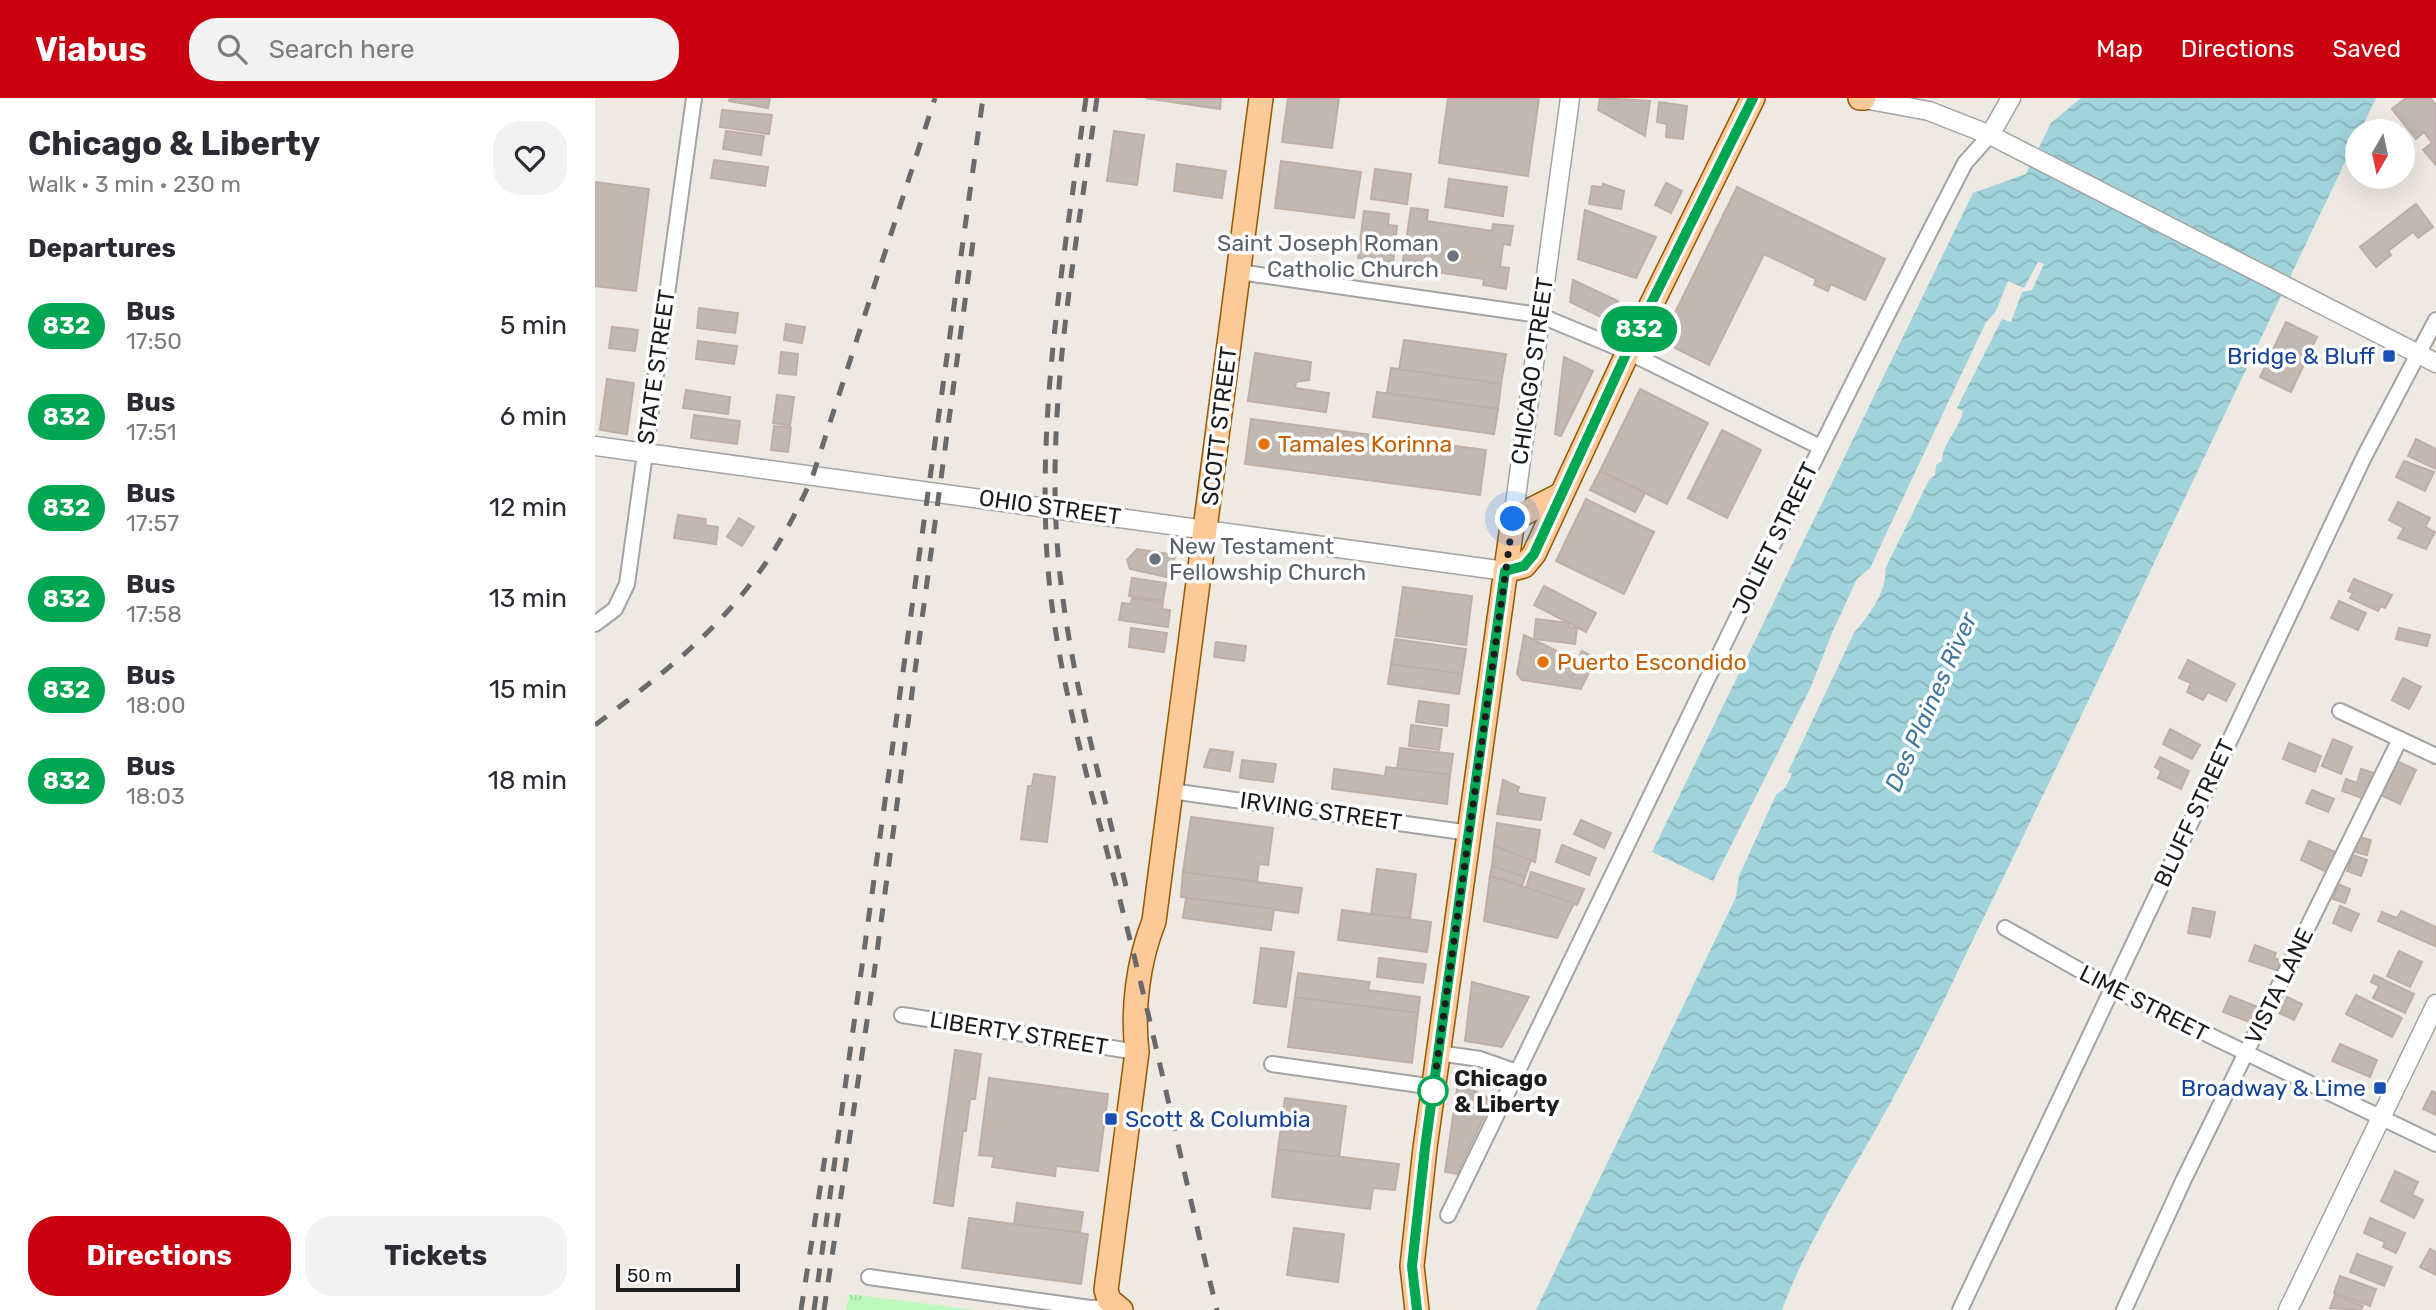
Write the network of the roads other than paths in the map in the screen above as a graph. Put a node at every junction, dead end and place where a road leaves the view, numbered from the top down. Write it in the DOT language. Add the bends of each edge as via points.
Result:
graph roads {
  1 [pos="694,98"];
  2 [pos="1261,98"];
  3 [pos="1570,98"];
  4 [pos="1753,98"];
  5 [pos="1862,98"];
  6 [pos="2011,98"];
  7 [pos="1990,135"];
  8 [pos="1239,272"];
  9 [pos="1539,315"];
  10 [pos="2436,320"];
  11 [pos="1627,352"];
  12 [pos="2419,355"];
  13 [pos="2436,363"];
  14 [pos="595,446"];
  15 [pos="1820,447"];
  16 [pos="643,452"];
  17 [pos="1560,495"];
  18 [pos="1513,519"];
  19 [pos="1205,529"];
  20 [pos="1505,571"];
  21 [pos="595,624"];
  22 [pos="2340,711"];
  23 [pos="2400,739"];
  24 [pos="2436,756"];
  25 [pos="1171,791"];
  26 [pos="1470,833"];
  27 [pos="2005,928"];
  28 [pos="2111,988"];
  29 [pos="2436,1004"];
  30 [pos="902,1015"];
  31 [pos="1137,1052"];
  32 [pos="1438,1053"];
  33 [pos="2245,1054"];
  34 [pos="1272,1064"];
  35 [pos="1517,1072"];
  36 [pos="1434,1087"];
  37 [pos="2381,1118"];
  38 [pos="2436,1144"];
  39 [pos="1448,1215"];
  40 [pos="869,1278"];
  41 [pos="1118,1308"];
  42 [pos="1416,1310"];
  43 [pos="1960,1310"];
  44 [pos="2124,1310"];
  45 [pos="2288,1310"];
  1 -- 16 [label="street, STATE STREET"];
  2 -- 8 [label="main road, SCOTT STREET"];
  3 -- 9 [label="street, CHICAGO STREET"];
  4 -- 11 [label="main road"];
  5 -- 7 [label="street" via="1929,111"];
  6 -- 7 [label="street, JOLIET STREET"];
  7 -- 12 [label="street"];
  7 -- 15 [label="street, JOLIET STREET" via="1965,163"];
  8 -- 9 [label="street"];
  8 -- 19 [label="main road, SCOTT STREET"];
  9 -- 11 [label="street"];
  9 -- 18 [label="street, CHICAGO STREET"];
  10 -- 12 [label="street, BLUFF STREET"];
  11 -- 15 [label="street"];
  11 -- 17 [label="main road"];
  12 -- 13 [label="street"];
  12 -- 28 [label="street, BLUFF STREET" via="2364,457"];
  14 -- 16 [label="street, OHIO STREET"];
  15 -- 35 [label="street, JOLIET STREET"];
  16 -- 19 [label="street, OHIO STREET"];
  16 -- 21 [label="street, STATE STREET" via="627,584 615,609"];
  17 -- 18 [label="main road"];
  17 -- 20 [label="main road" via="1534,554 1524,566"];
  18 -- 20 [label="main road, CHICAGO STREET"];
  19 -- 20 [label="street, OHIO STREET"];
  19 -- 25 [label="main road, SCOTT STREET"];
  20 -- 26 [label="main road, CHICAGO STREET"];
  22 -- 23 [label="street"];
  23 -- 24 [label="street"];
  23 -- 33 [label="street, VISTA LANE"];
  25 -- 26 [label="street, IRVING STREET"];
  25 -- 31 [label="main road, SCOTT STREET" via="1154,921 1144,946 1136,1010"];
  26 -- 32 [label="main road, CHICAGO STREET"];
  27 -- 28 [label="street, LIME STREET"];
  28 -- 33 [label="street, LIME STREET"];
  28 -- 43 [label="street, BLUFF STREET"];
  29 -- 37 [label="street"];
  30 -- 31 [label="street, LIBERTY STREET"];
  31 -- 41 [label="main road, SCOTT STREET" via="1106,1290"];
  32 -- 35 [label="street" via="1480,1059"];
  32 -- 36 [label="main road, CHICAGO STREET"];
  33 -- 37 [label="street, LIME STREET"];
  33 -- 44 [label="street, VISTA LANE"];
  34 -- 36 [label="street"];
  35 -- 39 [label="street, JOLIET STREET"];
  36 -- 42 [label="main road, CHICAGO STREET" via="1412,1266"];
  37 -- 38 [label="street, LIME STREET"];
  37 -- 45 [label="street"];
  40 -- 41 [label="street"];
}
